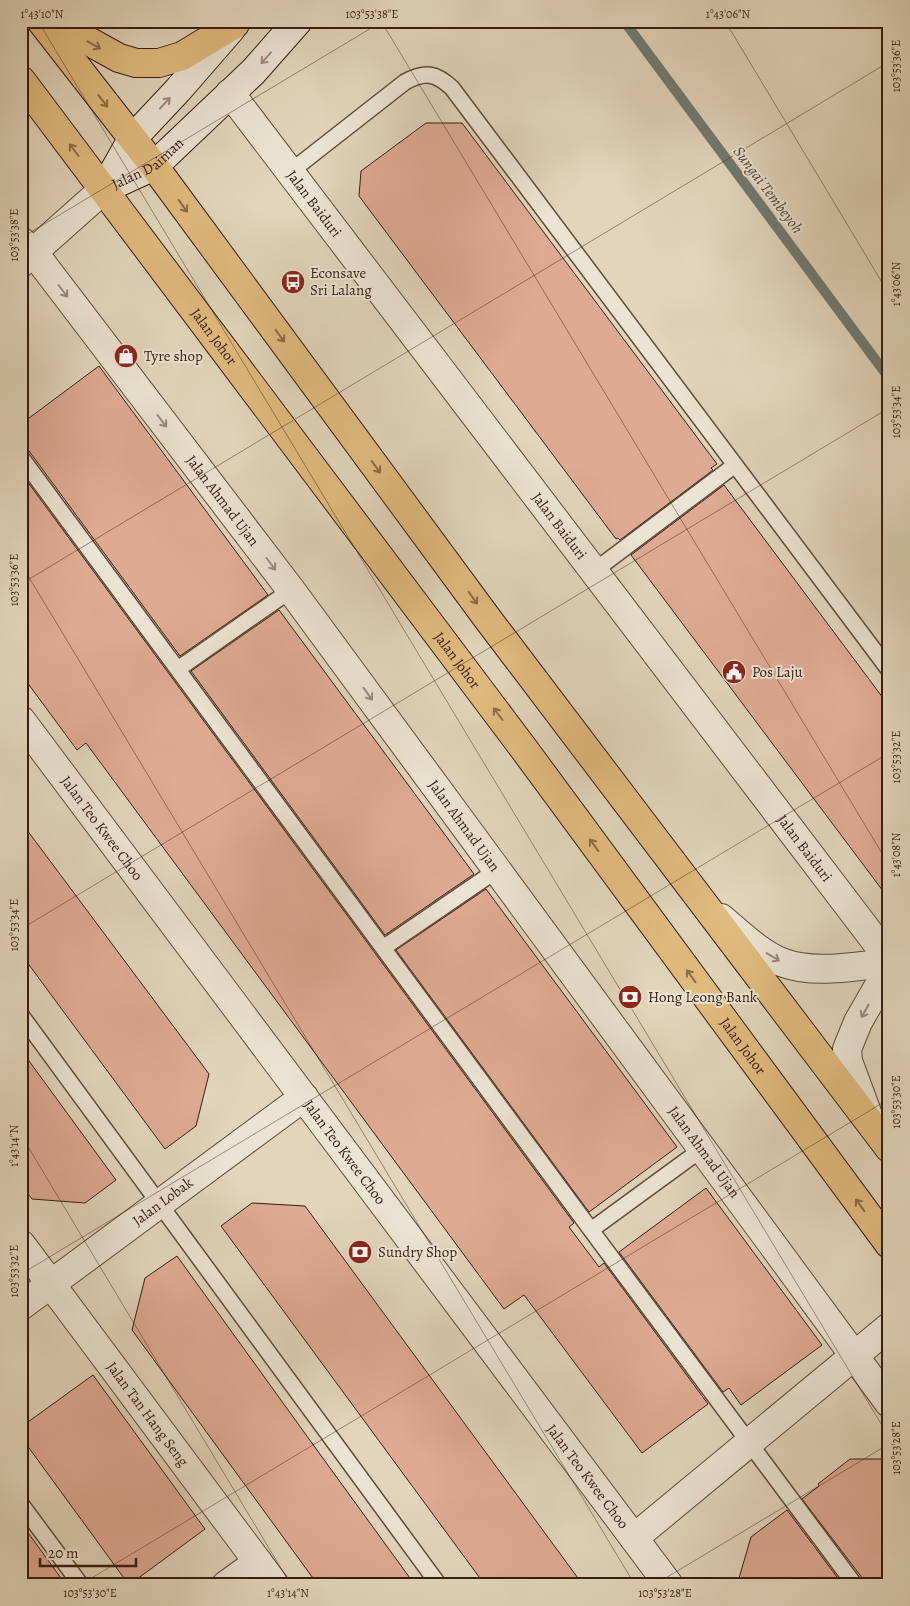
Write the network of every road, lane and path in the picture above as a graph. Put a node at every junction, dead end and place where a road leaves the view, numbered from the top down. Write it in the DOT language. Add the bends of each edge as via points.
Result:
graph roads {
  1 [pos="42,21"];
  2 [pos="52,21"];
  3 [pos="298,21"];
  4 [pos="236,23"];
  5 [pos="21,80"];
  6 [pos="230,94"];
  7 [pos="132,139"];
  8 [pos="154,166"];
  9 [pos="290,172"];
  10 [pos="104,189"];
  11 [pos="25,252"];
  12 [pos="21,457"];
  13 [pos="735,465"];
  14 [pos="594,571"];
  15 [pos="291,590"];
  16 [pos="178,669"];
  17 [pos="889,670"];
  18 [pos="21,720"];
  19 [pos="497,870"];
  20 [pos="706,907"];
  21 [pos="383,948"];
  22 [pos="889,959"];
  23 [pos="889,963"];
  24 [pos="889,968"];
  25 [pos="21,1015"];
  26 [pos="304,1097"];
  27 [pos="872,1125"];
  28 [pos="889,1148"];
  29 [pos="702,1149"];
  30 [pos="159,1204"];
  31 [pos="591,1230"];
  32 [pos="21,1244"];
  33 [pos="889,1244"];
  34 [pos="51,1284"];
  35 [pos="21,1306"];
  36 [pos="889,1328"];
  37 [pos="854,1356"];
  38 [pos="889,1402"];
  39 [pos="749,1444"];
  40 [pos="21,1504"];
  41 [pos="634,1538"];
  42 [pos="258,1562"];
  43 [pos="81,1585"];
  44 [pos="226,1585"];
  45 [pos="275,1585"];
  46 [pos="439,1585"];
  47 [pos="669,1585"];
  48 [pos="855,1585"];
  1 -- 7 [label="highway, one-way"];
  2 -- 4 [label="highway, one-way" via="119,58 136,63 158,63 182,56"];
  3 -- 6 [label="street, Jalan Daiman, one-way"];
  7 -- 4 [label="street, Jalan Daiman, one-way"];
  10 -- 5 [label="highway, Jalan Johor, one-way"];
  6 -- 8 [label="street, Jalan Daiman"];
  6 -- 9 [label="street, Jalan Baiduri"];
  7 -- 8 [label="highway"];
  7 -- 10 [label="street, Jalan Daiman"];
  8 -- 10 [label="street, Jalan Daiman"];
  8 -- 20 [label="highway, one-way" via="481,610"];
  9 -- 13 [label="lane" via="405,82 417,75 443,79"];
  9 -- 14 [label="street, Jalan Baiduri"];
  10 -- 11 [label="street"];
  33 -- 10 [label="highway, Jalan Johor, one-way" via="524,749"];
  11 -- 15 [label="street, Jalan Ahmad Ujan, one-way"];
  12 -- 16 [label="lane"];
  13 -- 14 [label="lane"];
  13 -- 17 [label="lane"];
  14 -- 22 [label="street, Jalan Baiduri"];
  15 -- 16 [label="lane"];
  15 -- 19 [label="street, Jalan Ahmad Ujan, one-way"];
  16 -- 21 [label="lane"];
  18 -- 26 [label="street, Jalan Teo Kwee Choo"];
  19 -- 21 [label="lane"];
  19 -- 29 [label="street, Jalan Ahmad Ujan"];
  20 -- 23 [label="street, one-way" via="760,949 795,966 816,968"];
  20 -- 27 [label="highway"];
  21 -- 31 [label="lane"];
  24 -- 27 [label="street, one-way" via="858,1022 847,1049 848,1062"];
  25 -- 30 [label="lane"];
  26 -- 30 [label="street, Jalan Lobak"];
  26 -- 41 [label="street, Jalan Teo Kwee Choo"];
  27 -- 28 [label="highway"];
  29 -- 31 [label="lane"];
  29 -- 37 [label="street, Jalan Ahmad Ujan"];
  30 -- 34 [label="street, Jalan Lobak"];
  30 -- 46 [label="lane"];
  31 -- 39 [label="lane"];
  32 -- 34 [label="street, Jalan Tan Hang Seng"];
  34 -- 35 [label="street, Jalan Lobak"];
  34 -- 42 [label="street, Jalan Tan Hang Seng"];
  36 -- 37 [label="street"];
  37 -- 38 [label="street, Jalan Ahmad Ujan"];
  37 -- 39 [label="street"];
  39 -- 41 [label="street"];
  39 -- 48 [label="lane"];
  40 -- 43 [label="lane"];
  41 -- 47 [label="street, Jalan Teo Kwee Choo"];
  42 -- 44 [label="street"];
  42 -- 45 [label="street, Jalan Tan Hang Seng"];
}
